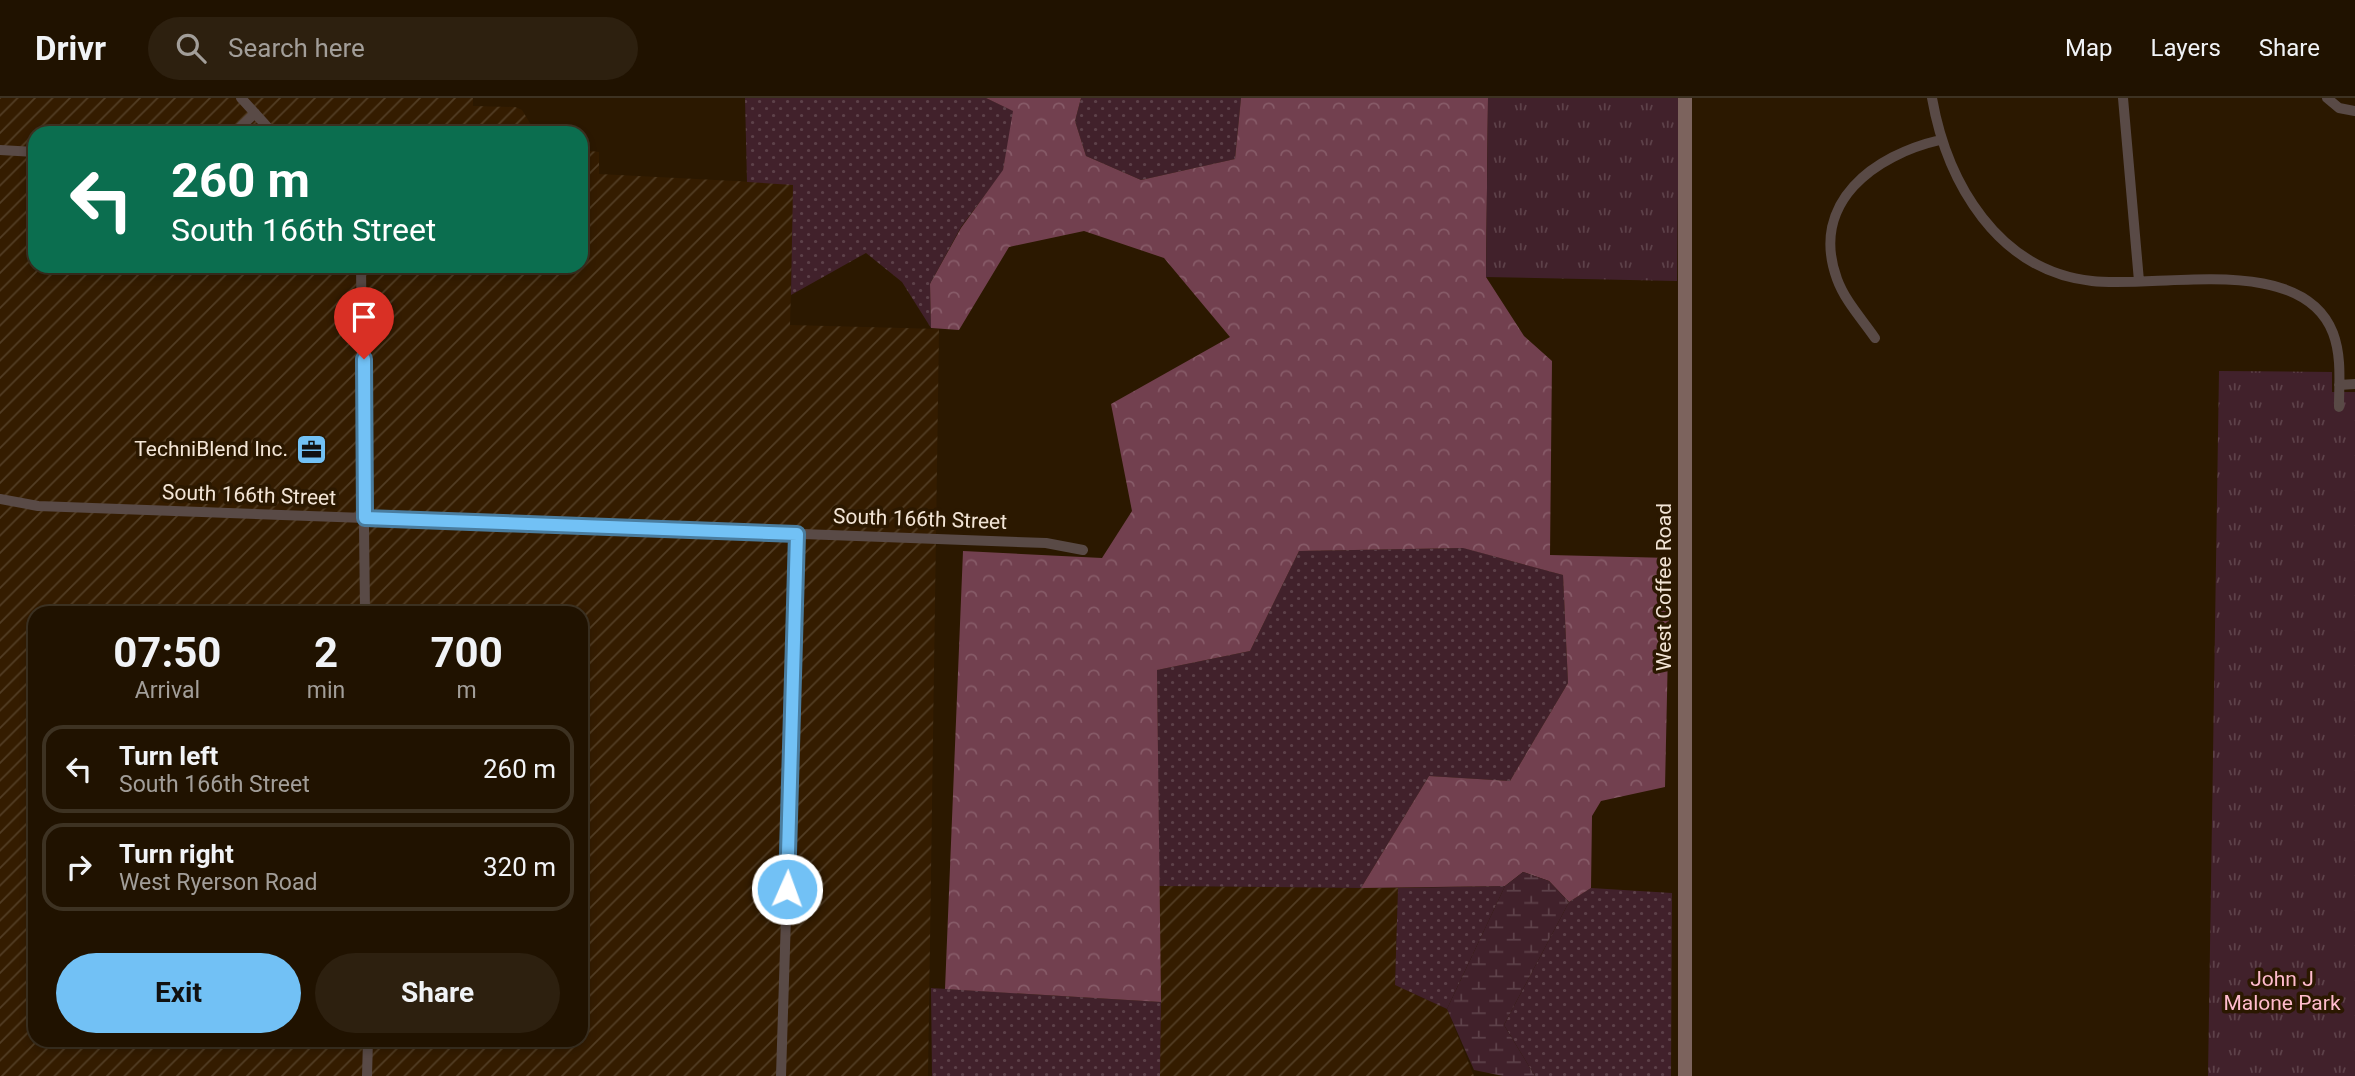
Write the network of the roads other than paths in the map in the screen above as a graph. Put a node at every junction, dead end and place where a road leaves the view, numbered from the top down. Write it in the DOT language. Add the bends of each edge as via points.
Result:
graph roads {
  1 [pos="241,98"];
  2 [pos="1685,98"];
  3 [pos="1932,98"];
  4 [pos="2123,98"];
  5 [pos="2327,98"];
  6 [pos="2355,111"];
  7 [pos="255,113"];
  8 [pos="241,126"];
  9 [pos="267,126"];
  10 [pos="1940,140"];
  11 [pos="0,150"];
  12 [pos="28,152"];
  13 [pos="361,273"];
  14 [pos="2139,281"];
  15 [pos="1875,338"];
  16 [pos="2355,384"];
  17 [pos="2339,385"];
  18 [pos="2339,407"];
  19 [pos="0,499"];
  20 [pos="365,518"];
  21 [pos="797,534"];
  22 [pos="1083,550"];
  23 [pos="365,606"];
  24 [pos="368,1047"];
  25 [pos="367,1076"];
  26 [pos="781,1076"];
  27 [pos="1685,1076"];
  1 -- 7 [label="street"];
  2 -- 27 [label="street, West Coffee Road"];
  3 -- 10 [label="street"];
  4 -- 14 [label="street"];
  5 -- 6 [label="street" via="2339,108"];
  7 -- 8 [label="street"];
  7 -- 9 [label="street"];
  10 -- 14 [label="street" via="1971,203 2014,250 2041,266 2080,279"];
  10 -- 15 [label="street" via="1875,165 1847,194 1833,226 1831,252 1837,281"];
  11 -- 12 [label="street"];
  13 -- 20 [label="street"];
  14 -- 17 [label="street" via="2255,282 2297,294 2318,310 2333,334"];
  16 -- 17 [label="street"];
  17 -- 18 [label="street"];
  19 -- 20 [label="street, South 166th Street" via="52,507"];
  20 -- 21 [label="street, South 166th Street"];
  20 -- 23 [label="street"];
  21 -- 22 [label="street, South 166th Street" via="1046,543"];
  21 -- 26 [label="street"];
  24 -- 25 [label="street"];
}
